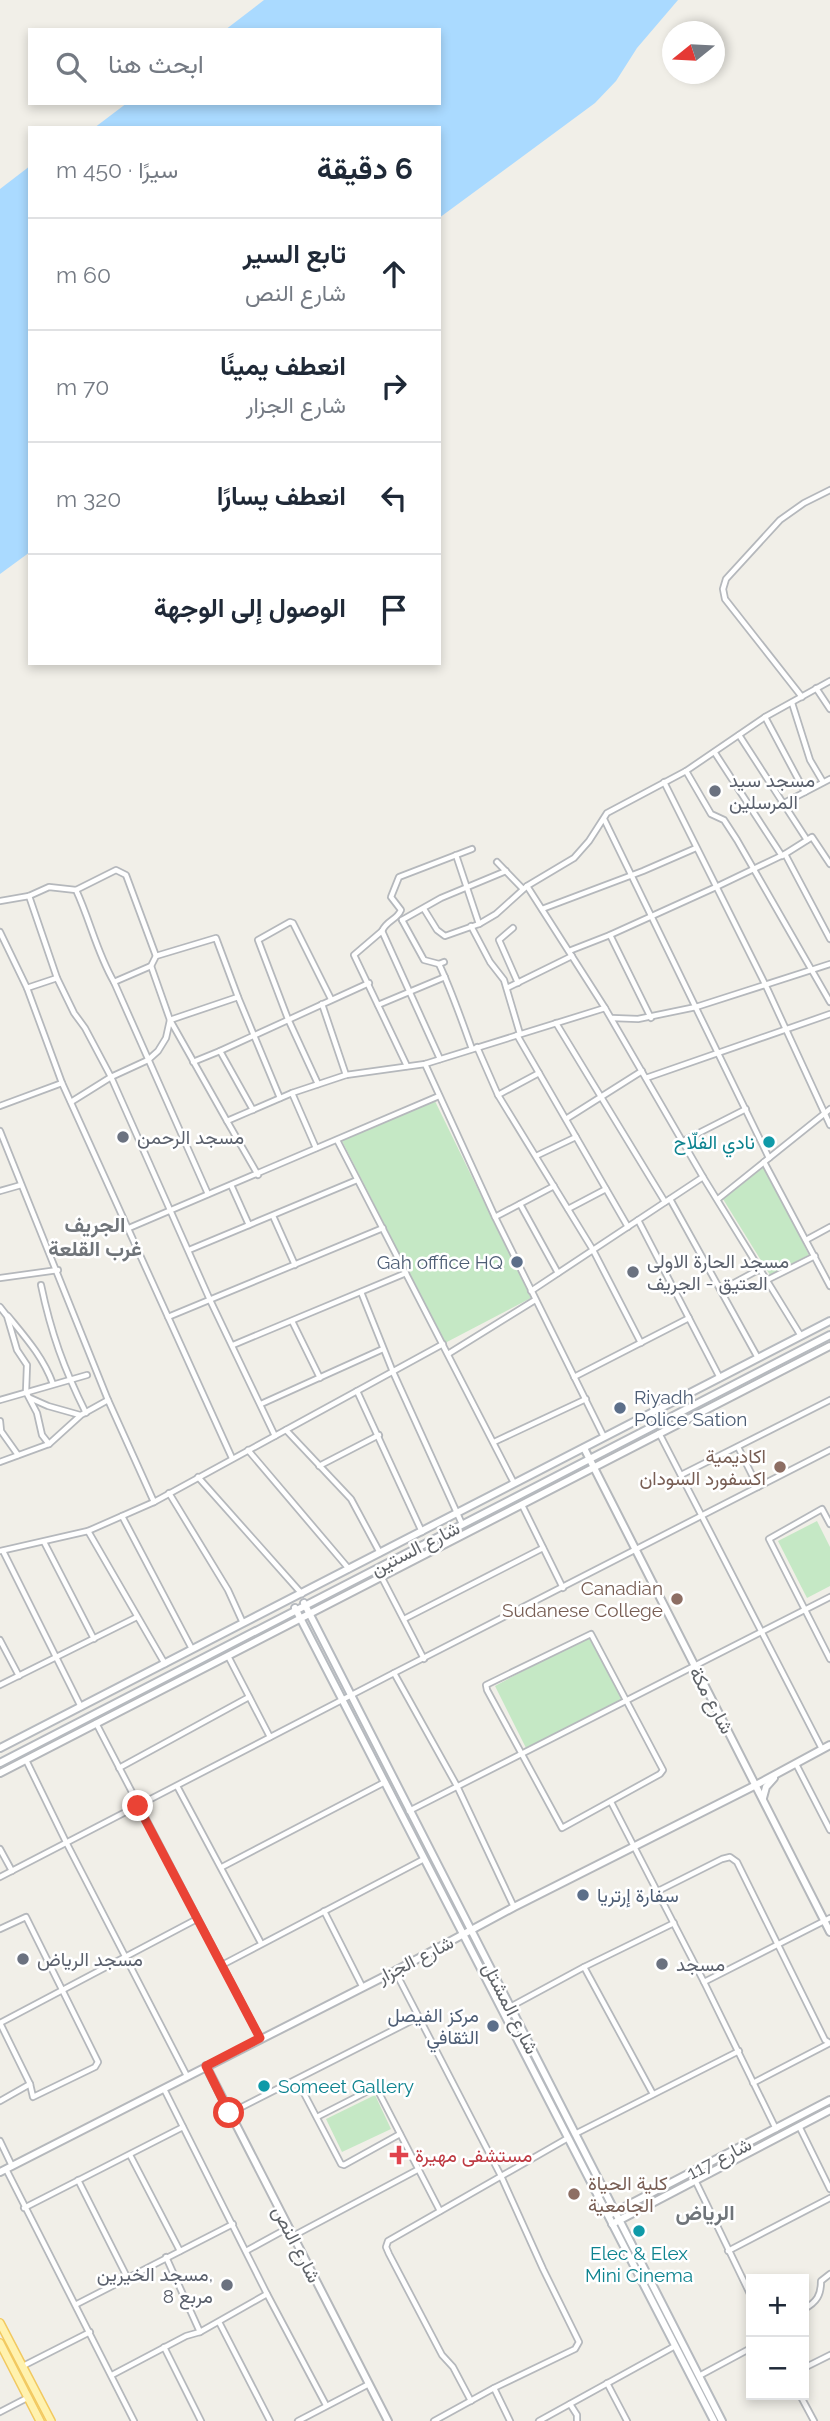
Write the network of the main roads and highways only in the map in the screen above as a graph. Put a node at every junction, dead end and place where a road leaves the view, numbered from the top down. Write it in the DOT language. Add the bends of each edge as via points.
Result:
graph roads {
  1 [pos="830,1321"];
  2 [pos="817,1327"];
  3 [pos="827,1336"];
  4 [pos="828,1347"];
  5 [pos="719,1392"];
  6 [pos="724,1400"];
  7 [pos="584,1448"];
  8 [pos="589,1459"];
  9 [pos="594,1467"];
  10 [pos="440,1523"];
  11 [pos="446,1532"];
  12 [pos="302,1594"];
  13 [pos="291,1600"];
  14 [pos="304,1605"];
  15 [pos="296,1610"];
  16 [pos="309,1613"];
  17 [pos="300,1618"];
  18 [pos="169,1676"];
  19 [pos="173,1684"];
  20 [pos="35,1731"];
  21 [pos="22,1738"];
  22 [pos="40,1742"];
  23 [pos="830,1745"];
  24 [pos="1,1746"];
  25 [pos="28,1749"];
  26 [pos="0,1763"];
  27 [pos="0,1773"];
  28 [pos="778,1774"];
  29 [pos="756,1785"];
  30 [pos="763,1799"];
  31 [pos="827,1920"];
  32 [pos="471,1931"];
  33 [pos="830,1933"];
  34 [pos="463,1935"];
  35 [pos="206,2066"];
  36 [pos="830,2100"];
  37 [pos="830,2110"];
  38 [pos="760,2142"];
  39 [pos="6,2170"];
  40 [pos="633,2203"];
  41 [pos="638,2211"];
  42 [pos="612,2214"];
  43 [pos="616,2222"];
  44 [pos="0,2323"];
  45 [pos="0,2343"];
  46 [pos="40,2421"];
  47 [pos="51,2421"];
  48 [pos="388,2421"];
  49 [pos="713,2421"];
  50 [pos="722,2421"];
  1 -- 2 [label="main road, شارع الستين"];
  2 -- 3 [label="main road"];
  2 -- 7 [label="main road, شارع الستين"];
  3 -- 5 [label="main road, شارع الستين"];
  4 -- 6 [label="main road"];
  5 -- 6 [label="main road"];
  5 -- 8 [label="main road, شارع الستين"];
  6 -- 9 [label="main road"];
  7 -- 8 [label="main road, شارع مكة"];
  7 -- 10 [label="main road, شارع الستين"];
  8 -- 9 [label="main road, شارع مكة"];
  8 -- 11 [label="main road, شارع الستين"];
  9 -- 16 [label="main road"];
  9 -- 29 [label="main road, شارع مكة"];
  10 -- 11 [label="main road"];
  10 -- 12 [label="main road, شارع الستين"];
  11 -- 14 [label="main road, شارع الستين"];
  12 -- 13 [label="main road, شارع الستين"];
  12 -- 14 [label="main road, شارع المشتل"];
  13 -- 15 [label="main road, شارع المشتل"];
  13 -- 20 [label="main road, شارع الستين"];
  14 -- 15 [label="main road, شارع الستين"];
  14 -- 16 [label="main road, شارع المشتل"];
  15 -- 17 [label="main road, شارع المشتل"];
  15 -- 18 [label="main road, شارع الستين"];
  16 -- 17 [label="main road"];
  16 -- 32 [label="main road, شارع المشتل"];
  17 -- 19 [label="main road"];
  17 -- 34 [label="main road, شارع المشتل"];
  18 -- 19 [label="main road"];
  18 -- 22 [label="main road, شارع الستين"];
  19 -- 27 [label="main road"];
  20 -- 21 [label="main road, شارع الستين"];
  20 -- 22 [label="main road"];
  21 -- 24 [label="main road, شارع الستين"];
  21 -- 25 [label="main road"];
  22 -- 25 [label="main road, شارع الستين"];
  23 -- 28 [label="main road, شارع الجزار"];
  25 -- 26 [label="main road, شارع الستين"];
  28 -- 29 [label="main road, شارع الجزار"];
  28 -- 30 [label="main road" via="766,1787"];
  29 -- 30 [label="main road, شارع مكة"];
  29 -- 32 [label="main road, شارع الجزار"];
  30 -- 31 [label="main road, شارع مكة"];
  31 -- 33 [label="main road, شارع مكة"];
  32 -- 34 [label="main road, شارع الجزار"];
  32 -- 42 [label="main road, شارع المشتل"];
  34 -- 35 [label="main road, شارع الجزار"];
  34 -- 42 [label="main road, شارع المشتل"];
  35 -- 39 [label="main road, شارع الجزار"];
  35 -- 48 [label="main road, شارع النص"];
  36 -- 38 [label="main road, شارع 117"];
  37 -- 38 [label="main road, شارع 117"];
  38 -- 40 [label="main road, شارع 117"];
  38 -- 41 [label="main road, شارع 117"];
  40 -- 41 [label="main road"];
  40 -- 42 [label="main road, شارع 117"];
  41 -- 43 [label="main road, شارع 117"];
  42 -- 43 [label="main road, شارع المشتل"];
  43 -- 49 [label="main road, شارع المشتل"];
  43 -- 50 [label="main road, شارع المشتل"];
  44 -- 47 [label="main road"];
  45 -- 46 [label="main road"];
}
